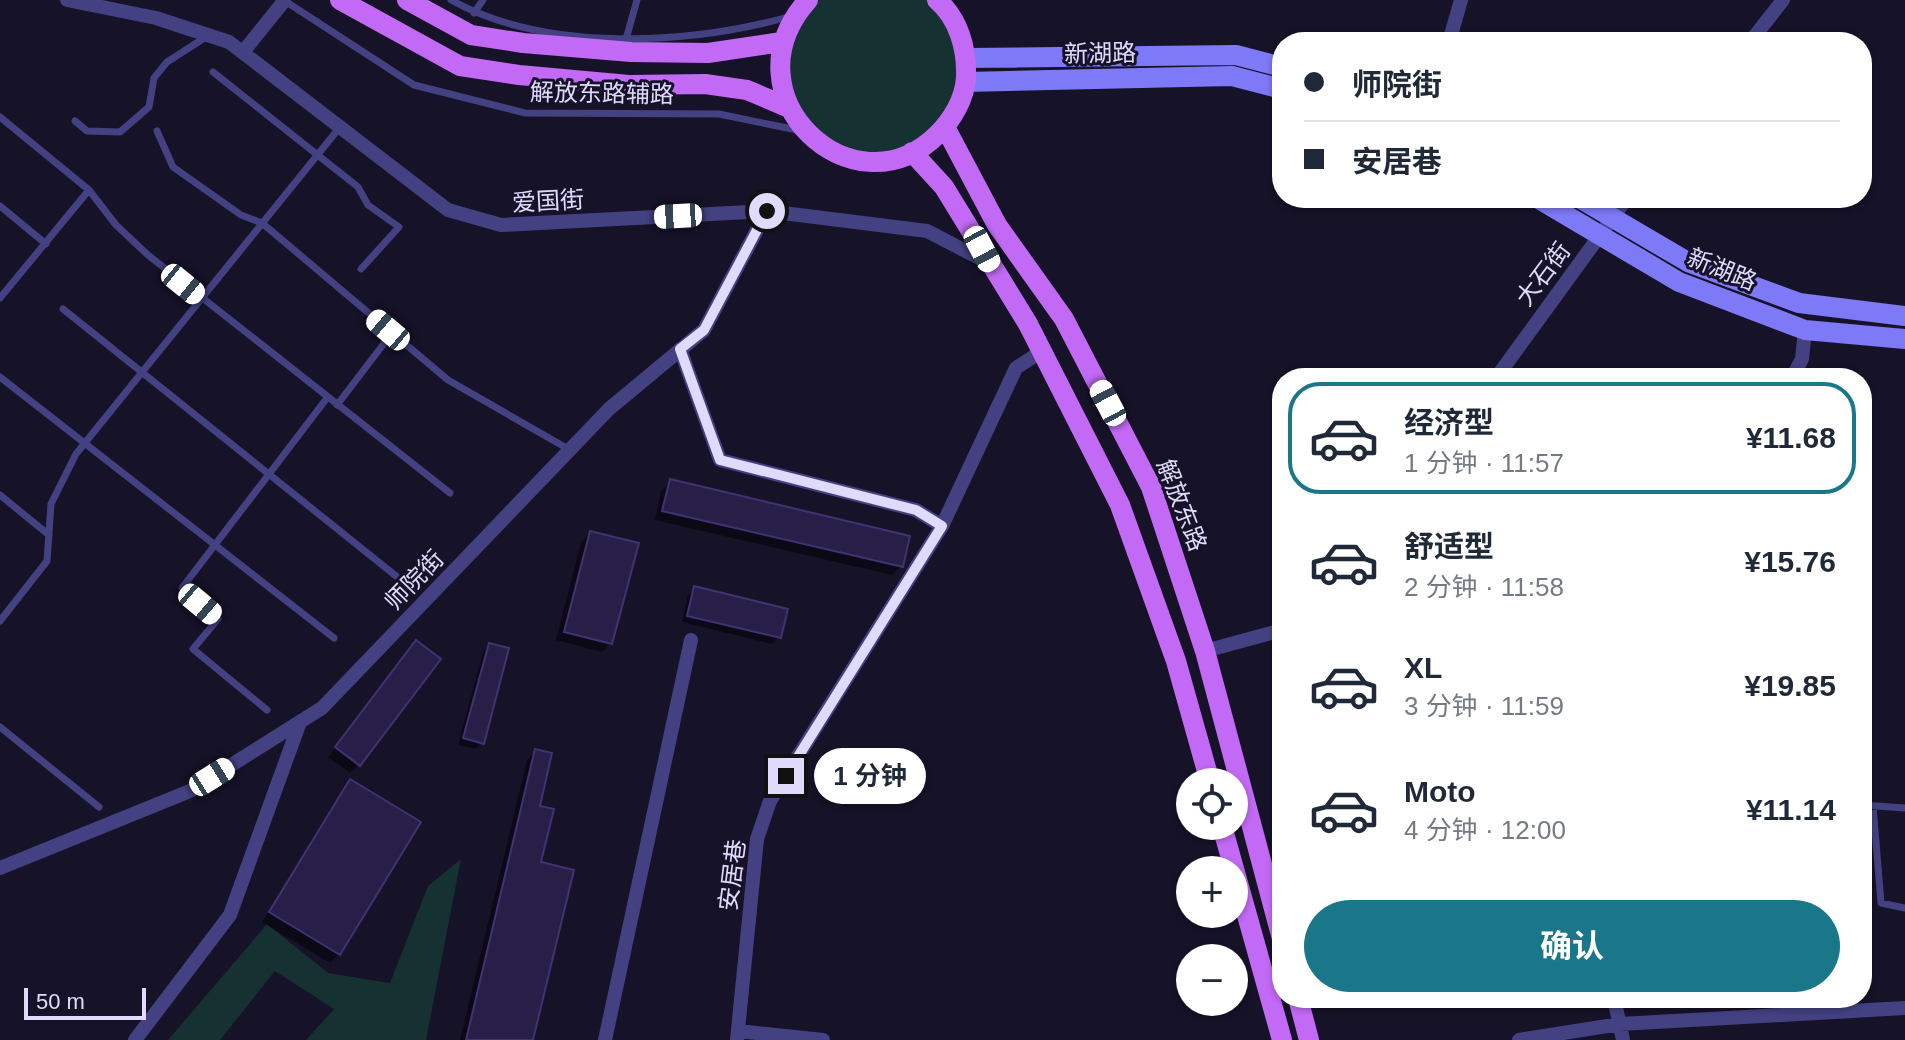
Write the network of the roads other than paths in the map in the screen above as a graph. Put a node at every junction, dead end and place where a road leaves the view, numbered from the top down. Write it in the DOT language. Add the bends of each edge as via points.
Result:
graph roads {
  1 [pos="67,0"];
  2 [pos="283,0"];
  3 [pos="340,0"];
  4 [pos="407,0"];
  5 [pos="451,0"];
  6 [pos="483,0"];
  7 [pos="637,0"];
  8 [pos="808,0"];
  9 [pos="937,0"];
  10 [pos="1461,0"];
  11 [pos="1783,0"];
  12 [pos="474,13"];
  13 [pos="794,16"];
  14 [pos="1452,32"];
  15 [pos="1758,32"];
  16 [pos="211,33"];
  17 [pos="626,39"];
  18 [pos="782,42"];
  19 [pos="243,52"];
  20 [pos="966,58"];
  21 [pos="1272,64"];
  22 [pos="213,72"];
  23 [pos="966,82"];
  24 [pos="1272,86"];
  25 [pos="787,107"];
  26 [pos="0,117"];
  27 [pos="75,121"];
  28 [pos="340,127"];
  29 [pos="945,127"];
  30 [pos="157,131"];
  31 [pos="804,131"];
  32 [pos="912,152"];
  33 [pos="317,155"];
  34 [pos="89,190"];
  35 [pos="0,206"];
  36 [pos="1562,208"];
  37 [pos="1589,208"];
  38 [pos="1620,208"];
  39 [pos="767,211"];
  40 [pos="262,223"];
  41 [pos="1606,226"];
  42 [pos="46,244"];
  43 [pos="991,264"];
  44 [pos="361,269"];
  45 [pos="0,298"];
  46 [pos="201,298"];
  47 [pos="63,309"];
  48 [pos="1905,316"];
  49 [pos="1805,330"];
  50 [pos="392,333"];
  51 [pos="1905,339"];
  52 [pos="680,349"];
  53 [pos="1042,351"];
  54 [pos="1503,368"];
  55 [pos="1797,368"];
  56 [pos="141,373"];
  57 [pos="0,377"];
  58 [pos="327,398"];
  59 [pos="337,405"];
  60 [pos="83,444"];
  61 [pos="570,450"];
  62 [pos="268,472"];
  63 [pos="450,493"];
  64 [pos="0,495"];
  65 [pos="942,526"];
  66 [pos="49,535"];
  67 [pos="212,544"];
  68 [pos="396,576"];
  69 [pos="0,621"];
  70 [pos="1272,633"];
  71 [pos="334,638"];
  72 [pos="691,640"];
  73 [pos="1205,651"];
  74 [pos="267,710"];
  75 [pos="300,722"];
  76 [pos="0,727"];
  77 [pos="1206,768"];
  78 [pos="1873,806"];
  79 [pos="99,807"];
  80 [pos="1905,808"];
  81 [pos="1226,840"];
  82 [pos="0,868"];
  83 [pos="1272,902"];
  84 [pos="1905,908"];
  85 [pos="1272,1004"];
  86 [pos="1872,1007"];
  87 [pos="1273,1008"];
  88 [pos="1301,1008"];
  89 [pos="1616,1008"];
  90 [pos="1795,1008"];
  91 [pos="1905,1008"];
  92 [pos="1620,1024"];
  93 [pos="738,1035"];
  94 [pos="135,1040"];
  95 [pos="605,1040"];
  96 [pos="823,1040"];
  97 [pos="1282,1040"];
  98 [pos="1309,1040"];
  99 [pos="1519,1040"];
  100 [pos="1623,1040"];
  1 -- 16 [label="street, 爱国街"];
  2 -- 19 [label="street"];
  2 -- 31 [label="lane, 解放东路辅路" via="414,85 525,113 719,114"];
  3 -- 25 [label="main road" via="460,66 629,85 705,84 747,90"];
  4 -- 18 [label="main road" via="471,35 523,43 708,53"];
  5 -- 12 [label="lane"];
  6 -- 12 [label="lane"];
  7 -- 17 [label="lane"];
  8 -- 13 [label="main road"];
  9 -- 20 [label="main road" via="959,30"];
  10 -- 14 [label="street"];
  11 -- 15 [label="street"];
  12 -- 17 [label="lane" via="532,29"];
  13 -- 17 [label="lane" via="736,32"];
  13 -- 18 [label="main road"];
  16 -- 19 [label="street, 爱国街"];
  16 -- 27 [label="lane" via="167,62 154,78 149,107 120,132 87,131"];
  18 -- 25 [label="main road" via="778,71"];
  19 -- 28 [label="street, 爱国街"];
  20 -- 21 [label="main road, 新湖路" via="1236,55"];
  20 -- 23 [label="main road"];
  22 -- 33 [label="lane"];
  23 -- 24 [label="main road, 新湖路" via="1232,76"];
  23 -- 29 [label="main road"];
  25 -- 31 [label="main road"];
  26 -- 34 [label="lane"];
  28 -- 33 [label="lane"];
  28 -- 39 [label="street, 爱国街" via="448,210 501,225"];
  29 -- 32 [label="main road"];
  29 -- 73 [label="main road, 解放东路" via="997,225 1064,319 1151,487"];
  30 -- 40 [label="lane" via="173,167 241,215"];
  31 -- 32 [label="main road" via="827,149 854,159 884,160"];
  32 -- 43 [label="main road" via="944,187"];
  33 -- 40 [label="lane"];
  33 -- 44 [label="lane" via="399,227"];
  34 -- 42 [label="lane"];
  34 -- 46 [label="lane" via="116,225"];
  35 -- 42 [label="lane"];
  36 -- 41 [label="main road, 新湖路"];
  37 -- 41 [label="main road, 新湖路"];
  38 -- 41 [label="street, 大石街"];
  39 -- 43 [label="street, 爱国街" via="927,231"];
  39 -- 52 [label="street, 师院街" via="704,330"];
  40 -- 46 [label="lane"];
  40 -- 50 [label="lane"];
  41 -- 48 [label="main road, 新湖路" via="1799,303"];
  41 -- 49 [label="main road, 新湖路" via="1679,282"];
  41 -- 54 [label="street, 大石街"];
  42 -- 45 [label="lane"];
  43 -- 53 [label="main road"];
  46 -- 56 [label="lane"];
  46 -- 58 [label="lane"];
  47 -- 56 [label="lane"];
  49 -- 51 [label="main road, 新湖路"];
  49 -- 55 [label="street"];
  50 -- 59 [label="lane"];
  50 -- 61 [label="lane" via="448,380"];
  52 -- 61 [label="street, 师院街"];
  52 -- 65 [label="street" via="720,460 916,510"];
  53 -- 65 [label="street, 安居巷" via="1016,368"];
  53 -- 77 [label="main road" via="1120,505 1176,661"];
  56 -- 60 [label="lane"];
  56 -- 62 [label="lane"];
  57 -- 60 [label="lane"];
  58 -- 59 [label="lane"];
  58 -- 62 [label="lane"];
  59 -- 63 [label="lane"];
  60 -- 66 [label="lane" via="51,504"];
  60 -- 67 [label="lane"];
  61 -- 75 [label="street, 师院街" via="322,708"];
  62 -- 67 [label="lane"];
  62 -- 68 [label="lane"];
  64 -- 66 [label="lane"];
  65 -- 93 [label="street, 安居巷" via="770,801 757,839"];
  66 -- 69 [label="lane" via="47,561"];
  67 -- 71 [label="lane"];
  67 -- 74 [label="lane" via="182,588 218,619 193,649"];
  70 -- 73 [label="street"];
  72 -- 95 [label="street"];
  73 -- 83 [label="main road, 解放东路"];
  75 -- 82 [label="street, 师院街" via="190,791"];
  75 -- 94 [label="street" via="230,915"];
  76 -- 79 [label="lane"];
  78 -- 80 [label="lane"];
  78 -- 84 [label="lane" via="1881,903"];
  81 -- 85 [label="main road"];
  86 -- 91 [label="street"];
  87 -- 97 [label="main road"];
  88 -- 98 [label="main road"];
  89 -- 92 [label="street"];
  90 -- 92 [label="street"];
  92 -- 99 [label="street"];
  92 -- 100 [label="street"];
  93 -- 96 [label="street"];
}
